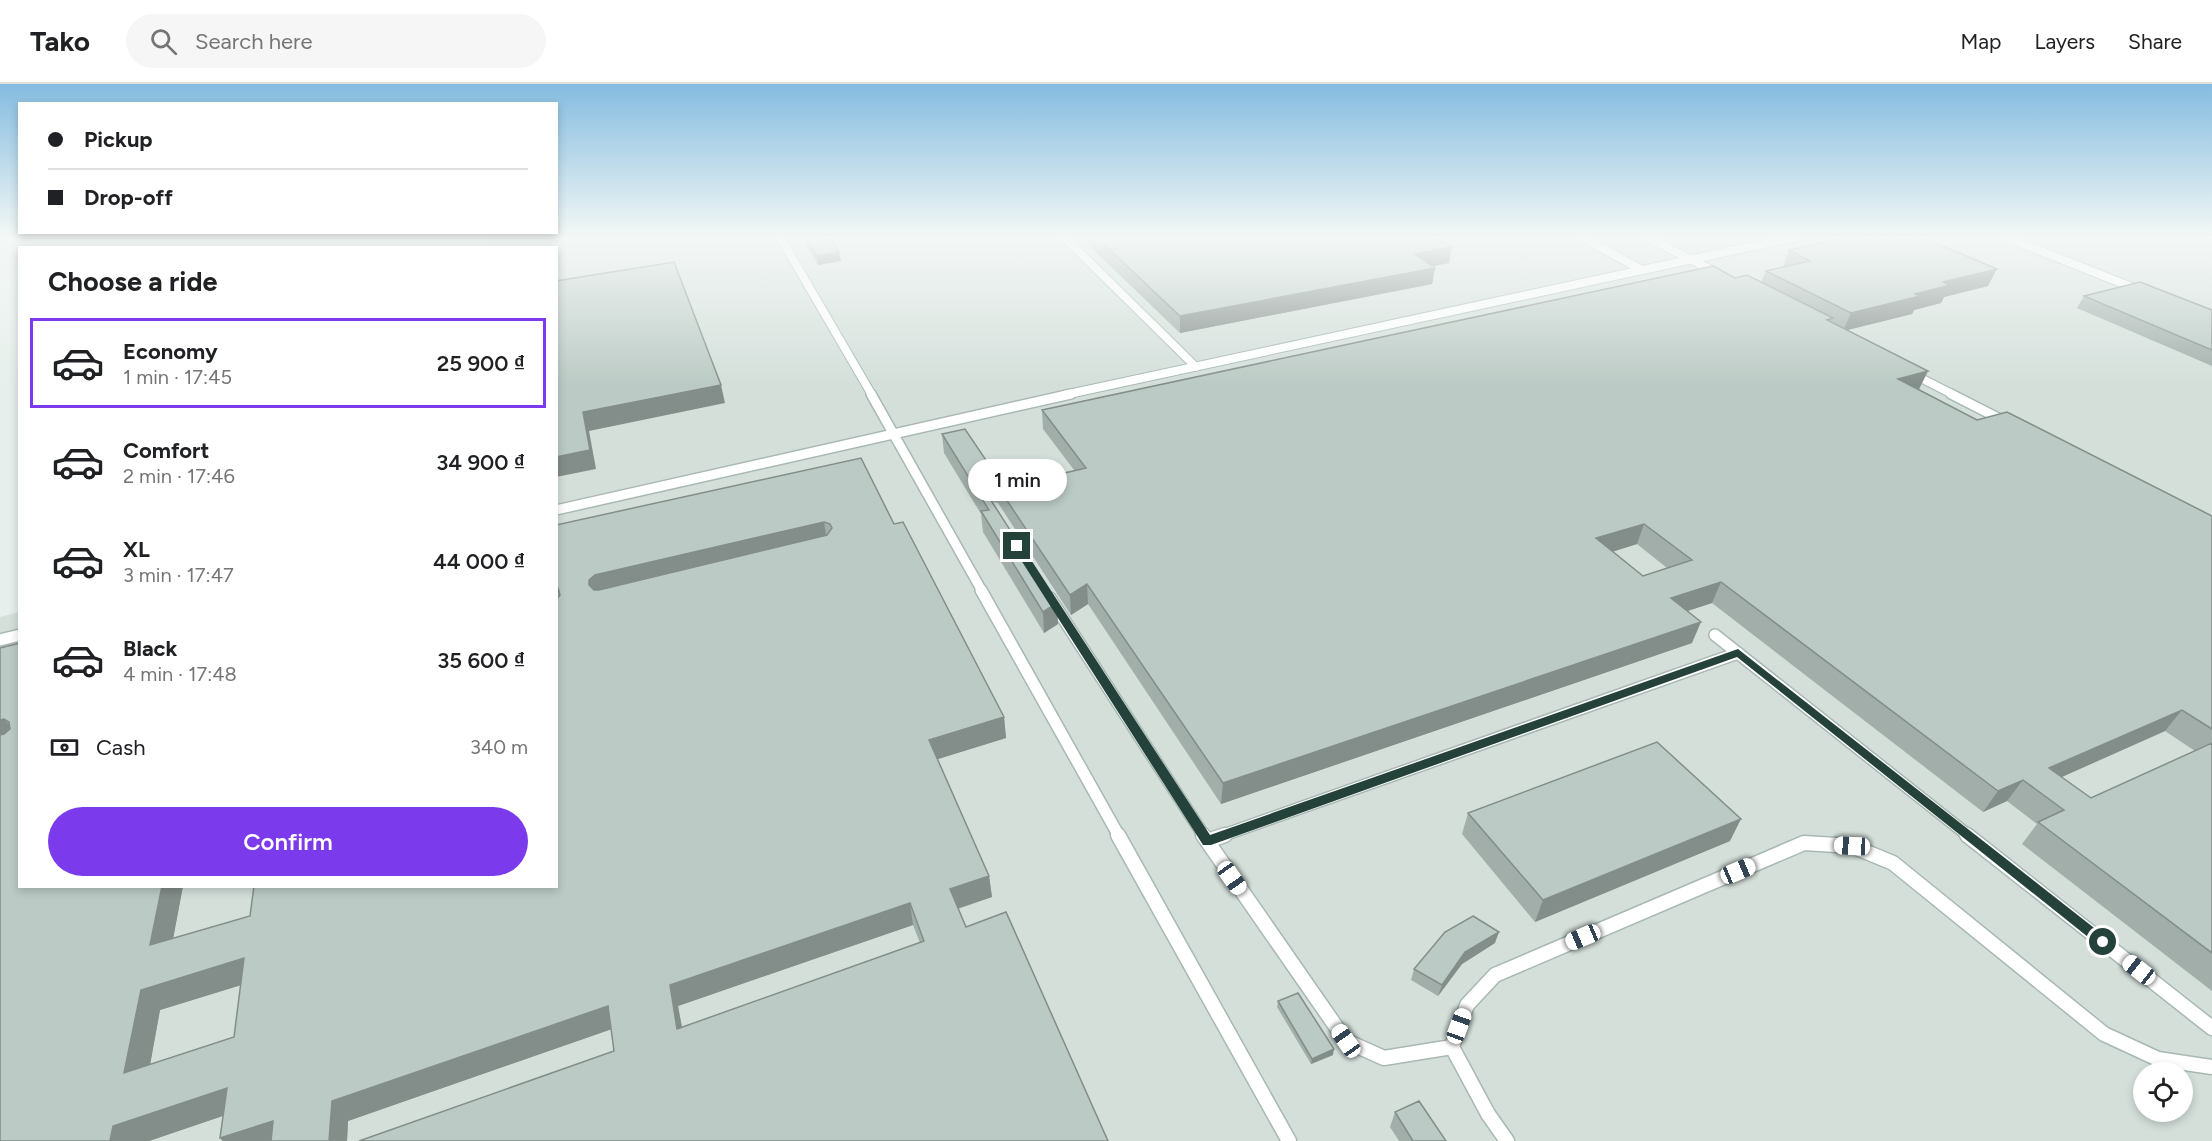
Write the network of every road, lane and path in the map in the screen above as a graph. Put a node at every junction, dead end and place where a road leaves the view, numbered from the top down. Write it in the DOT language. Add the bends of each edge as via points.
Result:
graph roads {
  1 [pos="809,286"];
  2 [pos="1114,286"];
  3 [pos="1567,286"];
  4 [pos="2130,286"];
  5 [pos="2147,293"];
  6 [pos="1196,367"];
  7 [pos="1904,369"];
  8 [pos="2010,424"];
  9 [pos="893,432"];
  10 [pos="558,510"];
  11 [pos="1042,586"];
  12 [pos="1715,634"];
  13 [pos="18,636"];
  14 [pos="0,640"];
  15 [pos="1738,653"];
  16 [pos="1207,841"];
  17 [pos="2212,1028"];
  18 [pos="1452,1047"];
  19 [pos="2212,1067"];
  20 [pos="1289,1141"];
  21 [pos="1507,1141"];
  1 -- 9 [label="lane"];
  2 -- 6 [label="lane"];
  3 -- 6 [label="lane"];
  4 -- 5 [label="lane"];
  6 -- 9 [label="lane"];
  7 -- 8 [label="lane"];
  9 -- 10 [label="lane"];
  9 -- 20 [label="lane"];
  11 -- 16 [label="lane"];
  12 -- 15 [label="lane"];
  13 -- 14 [label="lane"];
  15 -- 16 [label="lane"];
  15 -- 17 [label="lane"];
  16 -- 18 [label="lane" via="1346,1041 1384,1058"];
  18 -- 19 [label="lane" via="1467,1005 1495,975 1804,843 1852,846 1893,863 2104,1034 2158,1059"];
  18 -- 21 [label="lane"];
}
